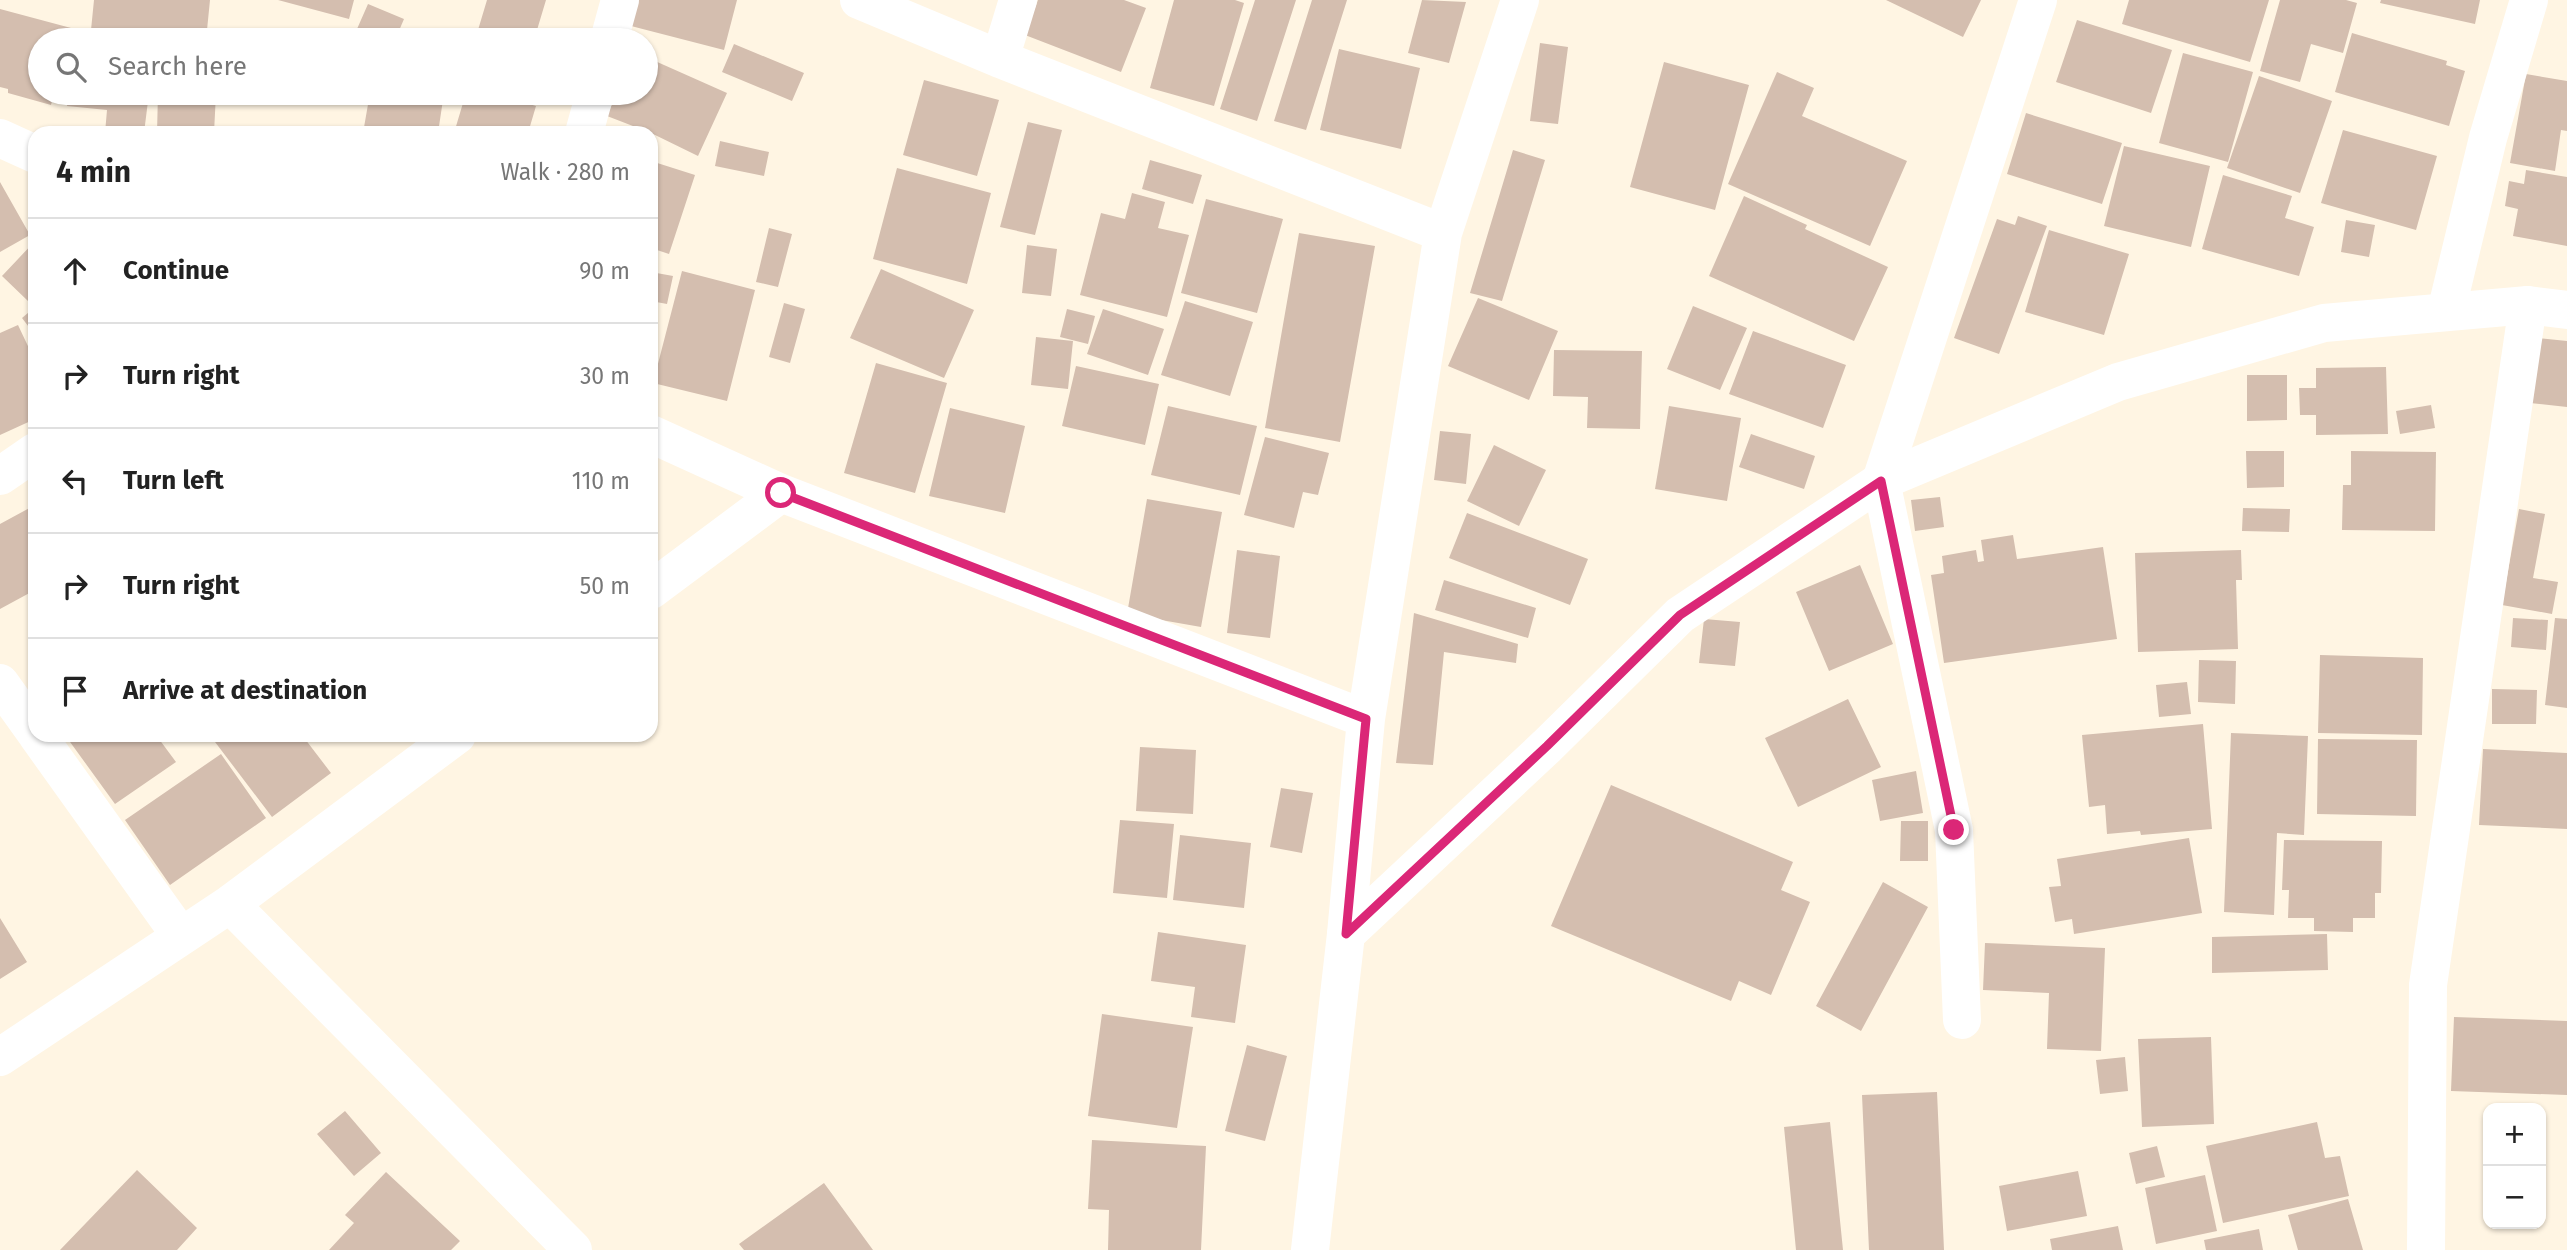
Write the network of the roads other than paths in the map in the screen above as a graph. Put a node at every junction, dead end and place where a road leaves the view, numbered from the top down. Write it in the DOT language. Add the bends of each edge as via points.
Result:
graph roads {
  1 [pos="620,0"];
  2 [pos="859,0"];
  3 [pos="1018,0"];
  4 [pos="1520,0"];
  5 [pos="2038,0"];
  6 [pos="2529,0"];
  7 [pos="612,28"];
  8 [pos="1000,59"];
  9 [pos="592,105"];
  10 [pos="586,126"];
  11 [pos="0,138"];
  12 [pos="28,150"];
  13 [pos="1443,233"];
  14 [pos="2528,305"];
  15 [pos="2567,310"];
  16 [pos="2446,312"];
  17 [pos="658,437"];
  18 [pos="28,457"];
  19 [pos="0,476"];
  20 [pos="1881,481"];
  21 [pos="781,493"];
  22 [pos="658,585"];
  23 [pos="0,683"];
  24 [pos="1366,719"];
  25 [pos="28,723"];
  26 [pos="42,742"];
  27 [pos="448,742"];
  28 [pos="230,904"];
  29 [pos="1346,934"];
  30 [pos="180,935"];
  31 [pos="1962,1020"];
  32 [pos="0,1057"];
  33 [pos="573,1250"];
  34 [pos="1310,1250"];
  35 [pos="2426,1250"];
  1 -- 7 [label="street"];
  2 -- 8 [label="street"];
  3 -- 8 [label="street"];
  4 -- 13 [label="street"];
  5 -- 20 [label="street"];
  6 -- 16 [label="street" via="2488,138"];
  8 -- 13 [label="street"];
  9 -- 10 [label="street"];
  11 -- 12 [label="street"];
  13 -- 24 [label="street"];
  14 -- 15 [label="street"];
  14 -- 16 [label="street"];
  14 -- 35 [label="street" via="2428,985"];
  16 -- 20 [label="street" via="2324,323 2118,382"];
  17 -- 21 [label="street"];
  18 -- 19 [label="street"];
  20 -- 29 [label="street" via="1680,615"];
  20 -- 31 [label="street" via="1954,830"];
  21 -- 22 [label="street"];
  21 -- 24 [label="street"];
  23 -- 25 [label="street"];
  24 -- 29 [label="street"];
  26 -- 30 [label="street"];
  27 -- 28 [label="street"];
  28 -- 30 [label="street"];
  28 -- 33 [label="street"];
  29 -- 34 [label="street"];
  30 -- 32 [label="street"];
}
